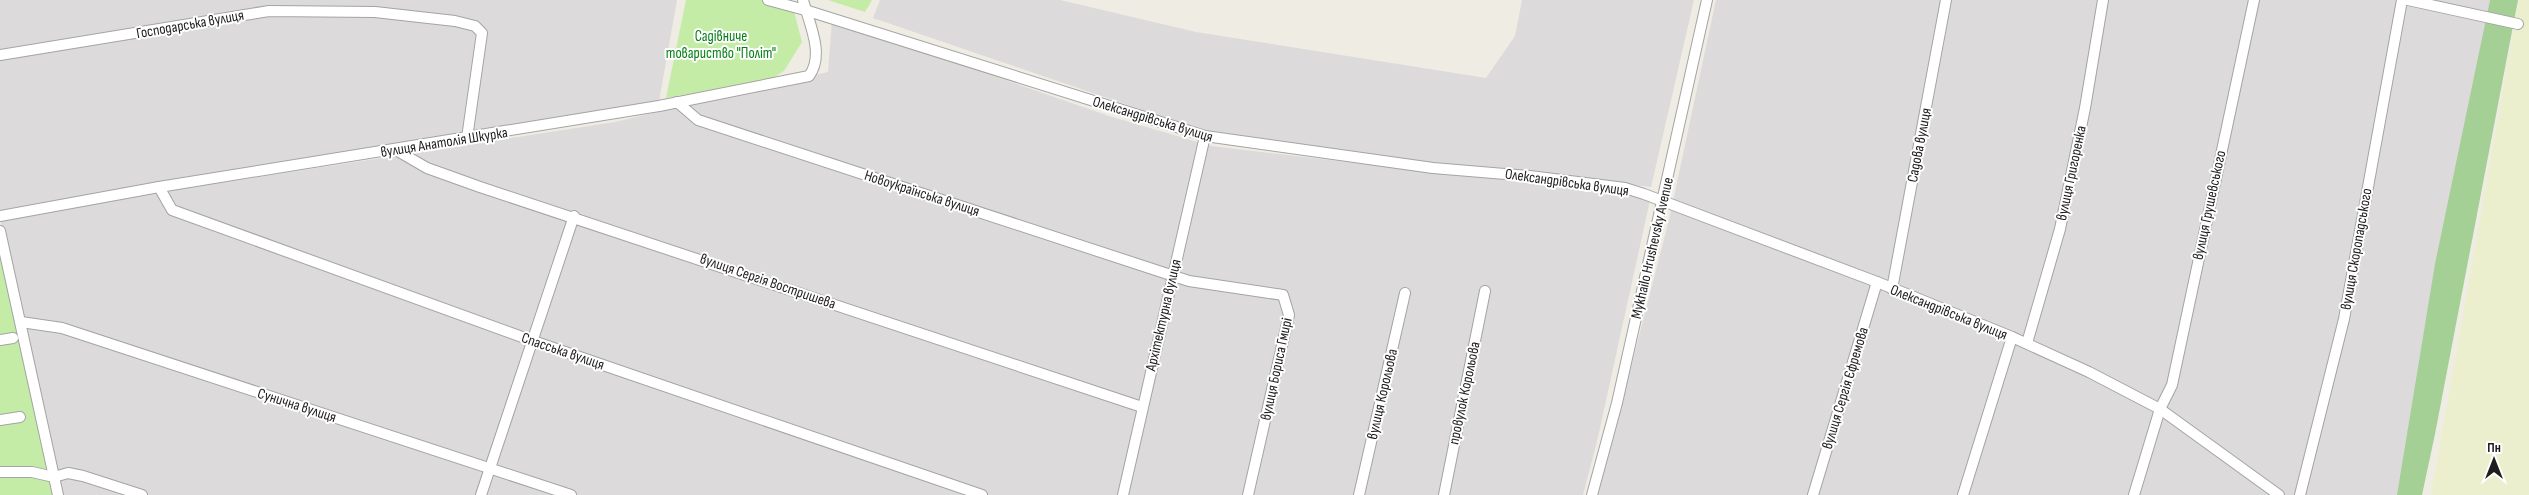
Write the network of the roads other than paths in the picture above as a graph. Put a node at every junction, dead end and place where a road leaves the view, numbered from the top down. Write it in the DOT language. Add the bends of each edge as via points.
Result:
graph roads {
  1 [pos="768,0"];
  2 [pos="1707,0"];
  3 [pos="1946,0"];
  4 [pos="2104,0"];
  5 [pos="2254,0"];
  6 [pos="2402,0"];
  7 [pos="2408,0"];
  8 [pos="804,5"];
  9 [pos="2518,24"];
  10 [pos="0,56"];
  11 [pos="677,102"];
  12 [pos="1206,136"];
  13 [pos="467,138"];
  14 [pos="396,150"];
  15 [pos="158,187"];
  16 [pos="1664,201"];
  17 [pos="0,216"];
  18 [pos="574,216"];
  19 [pos="0,231"];
  20 [pos="1172,275"];
  21 [pos="1877,282"];
  22 [pos="1892,289"];
  23 [pos="1486,291"];
  24 [pos="1405,293"];
  25 [pos="21,322"];
  26 [pos="2012,337"];
  27 [pos="13,338"];
  28 [pos="0,340"];
  29 [pos="533,341"];
  30 [pos="2027,343"];
  31 [pos="1142,407"];
  32 [pos="2160,409"];
  33 [pos="20,417"];
  34 [pos="0,420"];
  35 [pos="489,468"];
  36 [pos="0,472"];
  37 [pos="54,477"];
  38 [pos="58,495"];
  39 [pos="142,495"];
  40 [pos="481,495"];
  41 [pos="571,495"];
  42 [pos="982,495"];
  43 [pos="1123,495"];
  44 [pos="1248,495"];
  45 [pos="1359,495"];
  46 [pos="1444,495"];
  47 [pos="1592,495"];
  48 [pos="1813,495"];
  49 [pos="1963,495"];
  50 [pos="2134,495"];
  51 [pos="2279,495"];
  52 [pos="2300,495"];
  1 -- 8 [label="street, Олександрівська вулиця"];
  2 -- 16 [label="street, Mykhailo Hrushevsky Avenue"];
  3 -- 22 [label="street, Садова вулиця"];
  4 -- 30 [label="street, вулиця Григоренка" via="2060,228"];
  5 -- 32 [label="street, вулиця Грушевського" via="2172,385"];
  6 -- 52 [label="street, вулиця Скоропадського" via="2344,319"];
  7 -- 9 [label="street"];
  8 -- 11 [label="street, вулиця Анатолія Шкурка" via="817,56 816,68 809,76"];
  8 -- 12 [label="street, Олександрівська вулиця"];
  10 -- 13 [label="street, Господарська вулиця" via="269,11 375,12 455,21 475,26 482,33"];
  11 -- 13 [label="street, вулиця Анатолія Шкурка"];
  11 -- 20 [label="street, Новоукраїнська вулиця" via="698,120"];
  12 -- 16 [label="street, Олександрівська вулиця" via="1433,168 1625,188"];
  12 -- 20 [label="street, Архітектурна вулиця"];
  13 -- 14 [label="street, вулиця Анатолія Шкурка"];
  14 -- 15 [label="street, вулиця Анатолія Шкурка"];
  14 -- 18 [label="street, вулиця Сергія Востришева" via="427,168"];
  15 -- 17 [label="street, вулиця Анатолія Шкурка"];
  15 -- 29 [label="street, Спасська вулиця" via="172,210"];
  16 -- 21 [label="street, Олександрівська вулиця"];
  16 -- 47 [label="street, Mykhailo Hrushevsky Avenue"];
  18 -- 29 [label="street"];
  18 -- 31 [label="street, вулиця Сергія Востришева"];
  19 -- 25 [label="street"];
  20 -- 31 [label="street, Архітектурна вулиця"];
  20 -- 44 [label="street, вулиця Бориса Гмирі" via="1190,282 1283,295 1286,302 1289,315"];
  21 -- 22 [label="street, Олександрівська вулиця"];
  21 -- 48 [label="street, вулиця Сергія Єфремова"];
  22 -- 26 [label="street, Олександрівська вулиця"];
  23 -- 46 [label="street, провулок Корольова"];
  24 -- 45 [label="street, вулиця Корольова"];
  25 -- 35 [label="street, Сунична вулиця" via="62,328"];
  25 -- 37 [label="street"];
  26 -- 30 [label="street, Олександрівська вулиця"];
  26 -- 49 [label="street"];
  27 -- 28 [label="street"];
  29 -- 35 [label="street"];
  29 -- 42 [label="street, Спасська вулиця"];
  30 -- 32 [label="street, Олександрівська вулиця"];
  31 -- 43 [label="street, Архітектурна вулиця"];
  32 -- 50 [label="street, вулиця Грушевського"];
  32 -- 51 [label="street, Олександрівська вулиця"];
  33 -- 34 [label="street"];
  35 -- 40 [label="street"];
  35 -- 41 [label="street, Сунична вулиця"];
  36 -- 37 [label="street" via="32,472"];
  37 -- 38 [label="street"];
  37 -- 39 [label="street" via="68,473 83,476"];
}
